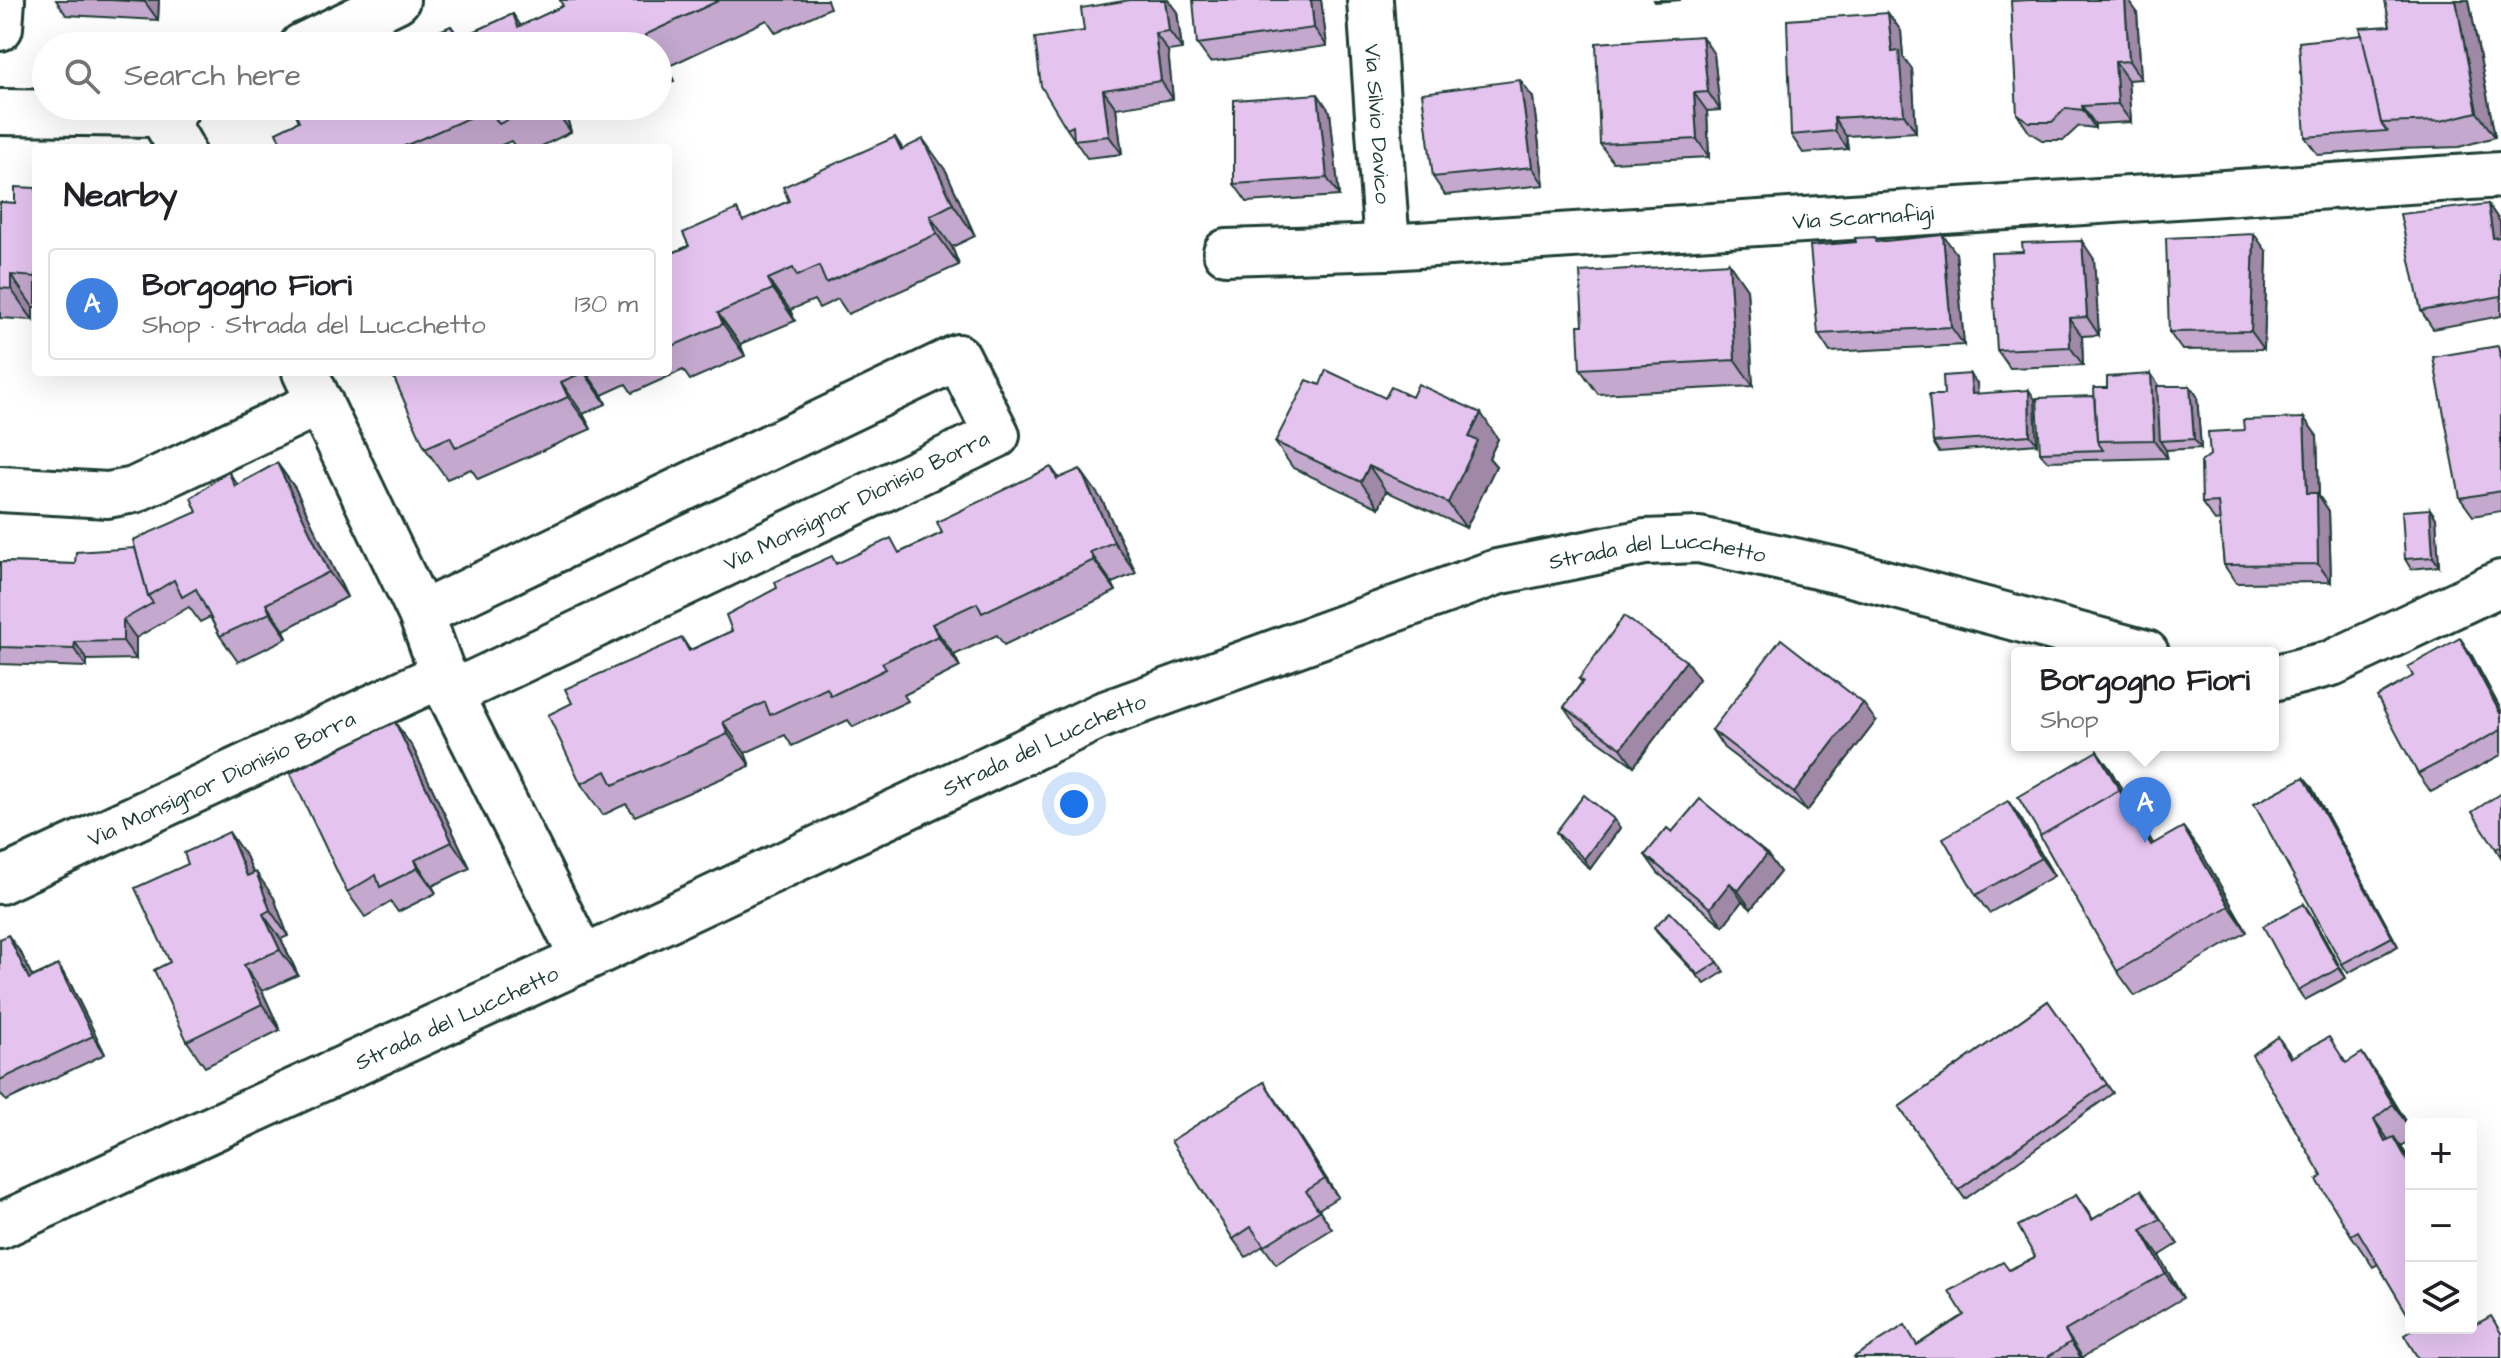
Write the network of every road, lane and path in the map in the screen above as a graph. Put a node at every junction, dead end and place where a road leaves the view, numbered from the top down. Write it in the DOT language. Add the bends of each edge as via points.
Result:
graph roads {
  1 [pos="2,0"];
  2 [pos="397,0"];
  3 [pos="1370,0"];
  4 [pos="0,28"];
  5 [pos="331,32"];
  6 [pos="0,112"];
  7 [pos="32,114"];
  8 [pos="126,120"];
  9 [pos="173,123"];
  10 [pos="2501,175"];
  11 [pos="1387,247"];
  12 [pos="1226,252"];
  13 [pos="312,387"];
  14 [pos="0,489"];
  15 [pos="2501,583"];
  16 [pos="421,614"];
  17 [pos="2123,647"];
  18 [pos="2279,676"];
  19 [pos="447,684"];
  20 [pos="0,881"];
  21 [pos="583,959"];
  22 [pos="0,1226"];
  1 -- 4 [label="street"];
  2 -- 5 [label="street"];
  3 -- 11 [label="street, Via Silvio Davico"];
  6 -- 7 [label="street"];
  8 -- 9 [label="street"];
  10 -- 11 [label="street, Via Scarnafigi"];
  11 -- 12 [label="street, Via Scarnafigi"];
  13 -- 14 [label="street" via="134,490 108,495"];
  13 -- 16 [label="street"];
  15 -- 18 [label="street" via="2332,663"];
  16 -- 19 [label="street"];
  16 -- 19 [label="street, Via Monsignor Dionisio Borra" via="958,357 997,435"];
  17 -- 21 [label="street, Strada del Lucchetto" via="1699,540 1645,542 1497,572 1102,715"];
  19 -- 20 [label="street, Via Monsignor Dionisio Borra"];
  19 -- 21 [label="street"];
  21 -- 22 [label="street, Strada del Lucchetto"];
}
